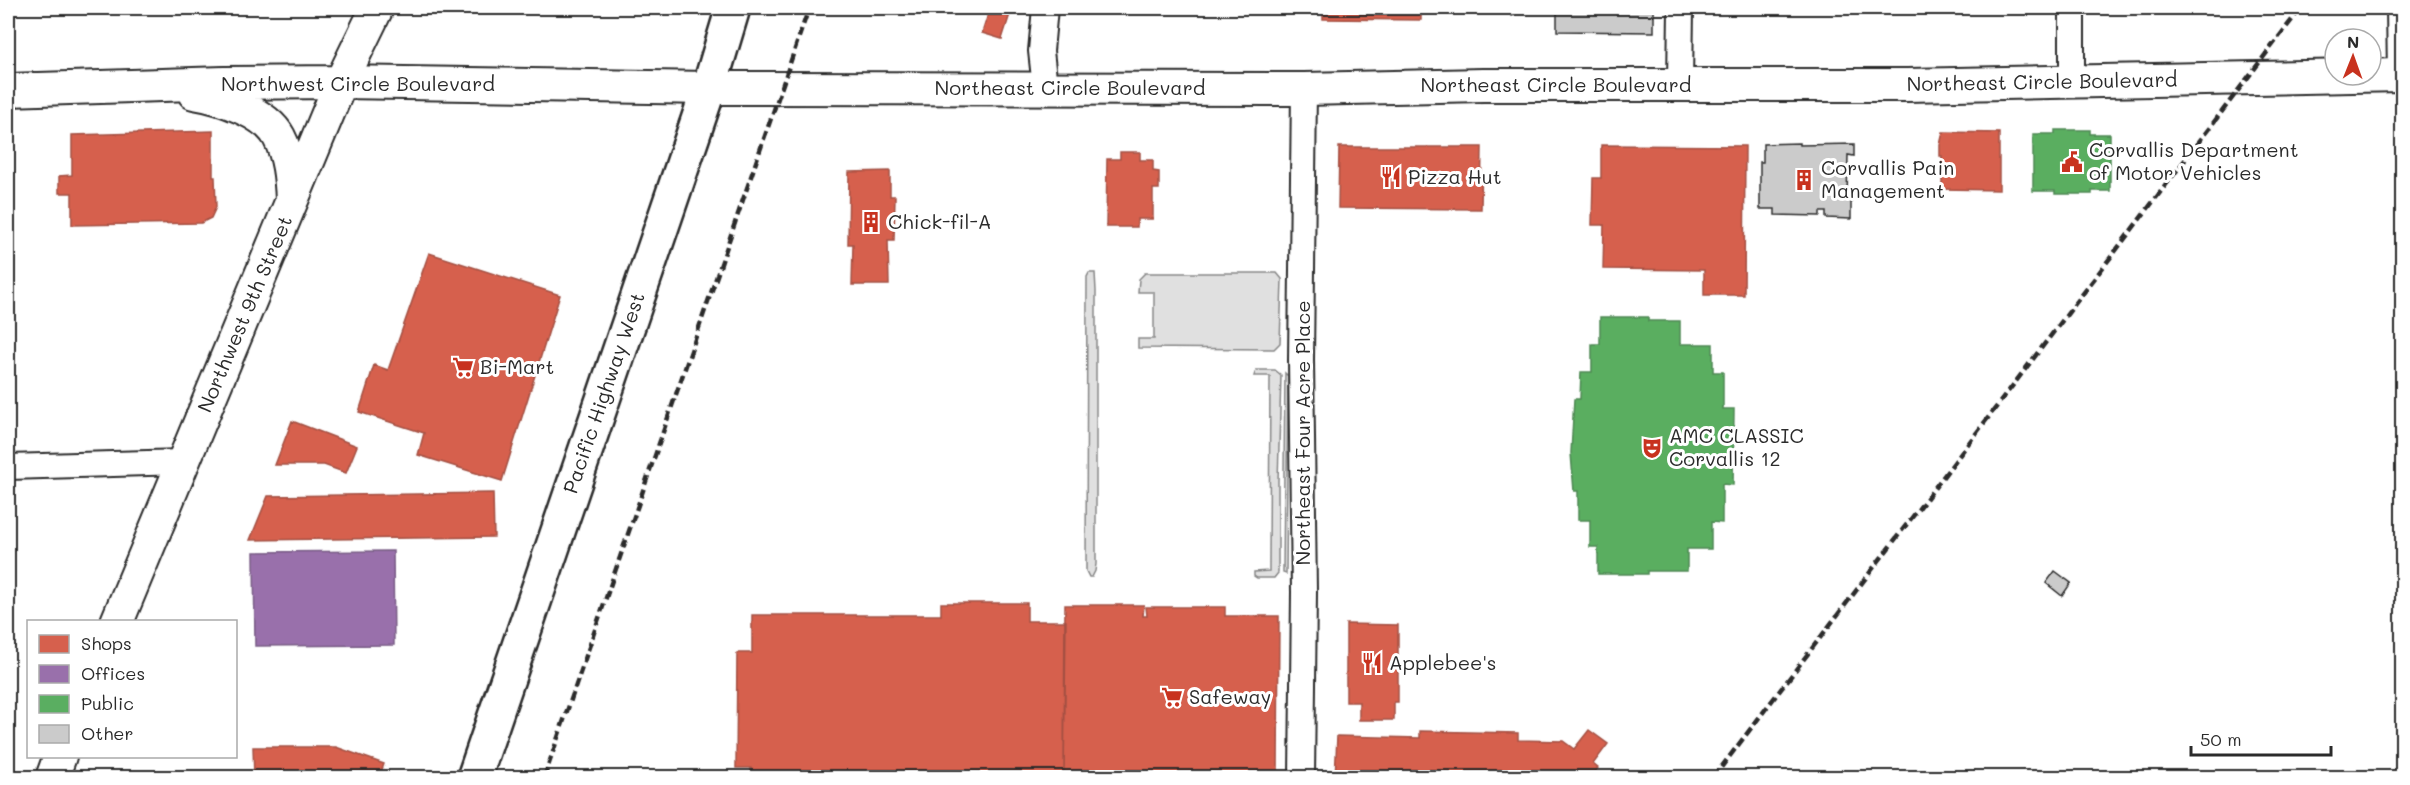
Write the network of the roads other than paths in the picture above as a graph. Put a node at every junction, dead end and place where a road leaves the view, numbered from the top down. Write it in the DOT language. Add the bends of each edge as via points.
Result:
graph roads {
  1 [pos="377,8"];
  2 [pos="733,8"];
  3 [pos="1045,8"];
  4 [pos="1681,8"];
  5 [pos="2072,8"];
  6 [pos="2399,8"];
  7 [pos="2401,75"];
  8 [pos="2072,81"];
  9 [pos="341,82"];
  10 [pos="1680,84"];
  11 [pos="142,86"];
  12 [pos="1045,87"];
  13 [pos="709,88"];
  14 [pos="1304,89"];
  15 [pos="8,90"];
  16 [pos="292,201"];
  17 [pos="183,462"];
  18 [pos="8,466"];
  19 [pos="117,620"];
  20 [pos="59,758"];
  21 [pos="52,777"];
  22 [pos="474,777"];
  23 [pos="1302,777"];
  1 -- 9 [label="main road, Northwest 9th Street"];
  2 -- 13 [label="highway, Pacific Highway West"];
  3 -- 12 [label="street" via="1041,51"];
  4 -- 10 [label="street"];
  5 -- 8 [label="street"];
  6 -- 7 [label="street"];
  7 -- 8 [label="main road, Northeast Circle Boulevard"];
  8 -- 10 [label="main road, Northeast Circle Boulevard"];
  9 -- 11 [label="main road, Northwest Circle Boulevard"];
  9 -- 13 [label="main road, Northwest Circle Boulevard"];
  9 -- 16 [label="main road, Northwest 9th Street"];
  10 -- 14 [label="main road, Northeast Circle Boulevard"];
  11 -- 15 [label="main road, Northwest Circle Boulevard"];
  11 -- 16 [label="main road" via="225,100 270,126 278,135 287,160"];
  12 -- 13 [label="main road, Northeast Circle Boulevard"];
  12 -- 14 [label="main road, Northeast Circle Boulevard"];
  13 -- 22 [label="highway, Pacific Highway West"];
  14 -- 23 [label="street, Northeast Four Acre Place"];
  16 -- 17 [label="main road, Northwest 9th Street"];
  17 -- 18 [label="street"];
  17 -- 19 [label="main road, Northwest 9th Street"];
  20 -- 21 [label="main road"];
}
